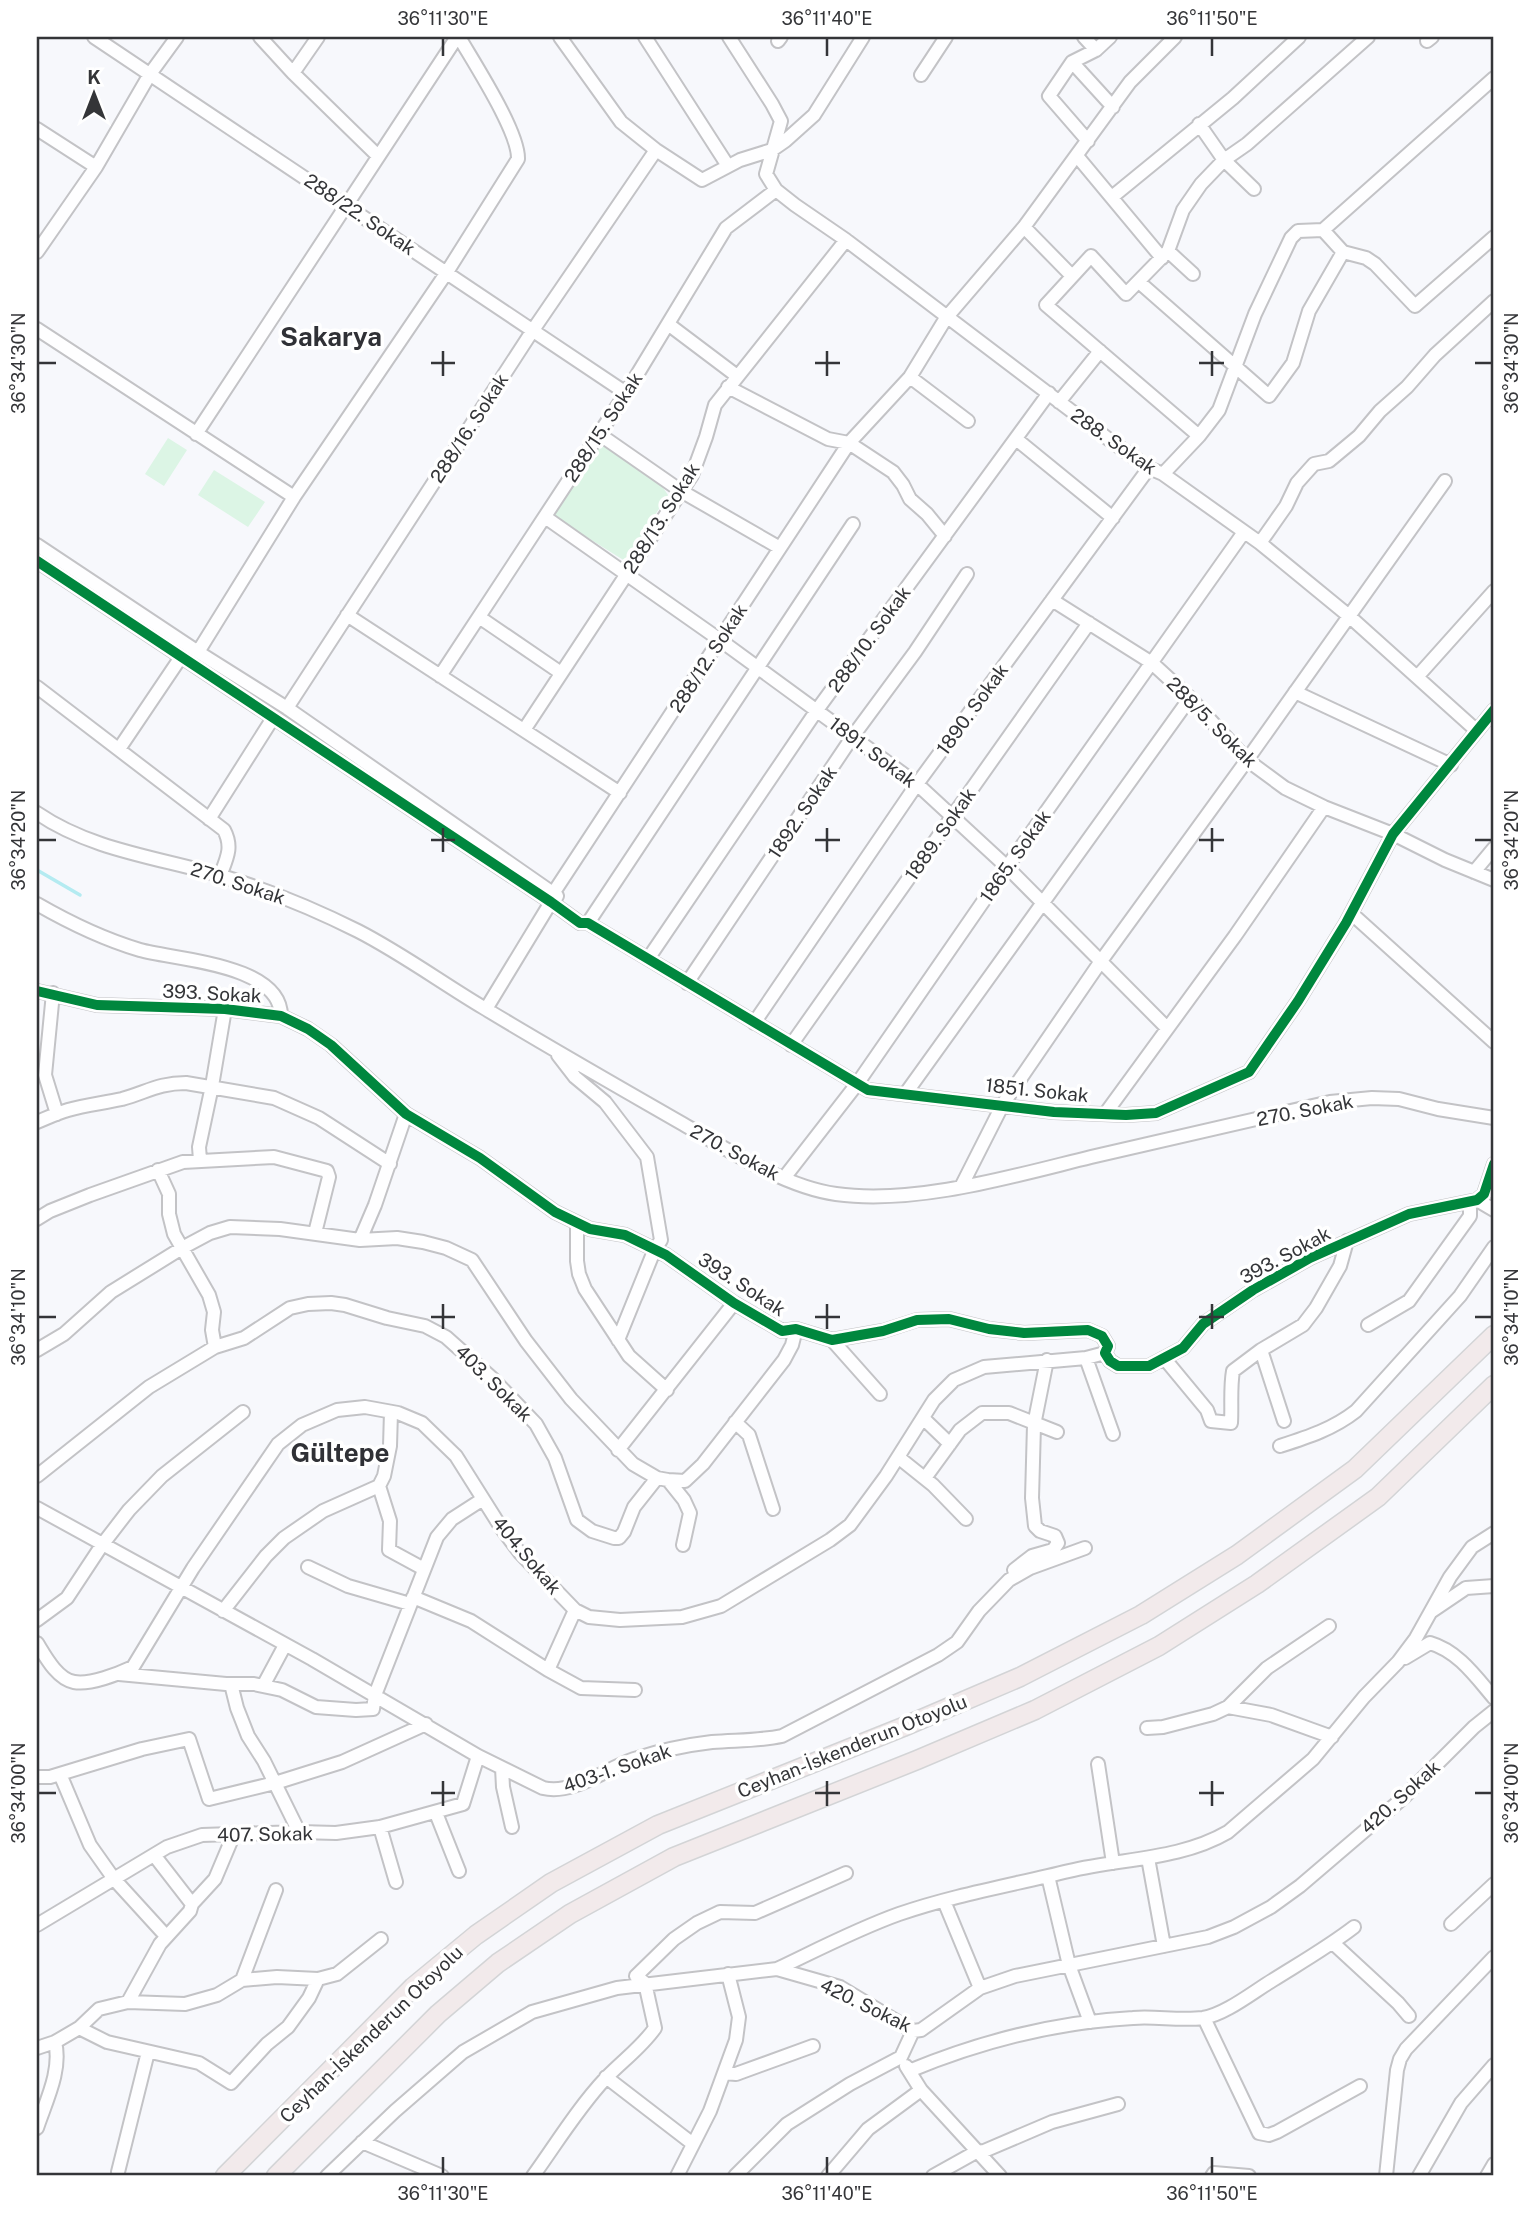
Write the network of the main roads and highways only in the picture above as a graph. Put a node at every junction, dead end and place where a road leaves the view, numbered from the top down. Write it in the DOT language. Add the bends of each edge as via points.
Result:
graph roads {
  1 [pos="1494,1335"];
  2 [pos="1494,1385"];
  3 [pos="225,2176"];
  4 [pos="276,2176"];
  1 -- 3 [label="highway, Ceyhan-İskenderun Otoyolu" via="1355,1469 1237,1555 1141,1615 1020,1677 658,1825 551,1883 476,1935 414,1987"];
  2 -- 4 [label="highway, Ceyhan-İskenderun Otoyolu" via="1378,1497 1257,1584 1159,1646 1035,1710 674,1857 570,1914 498,1963 438,2014"];
}
